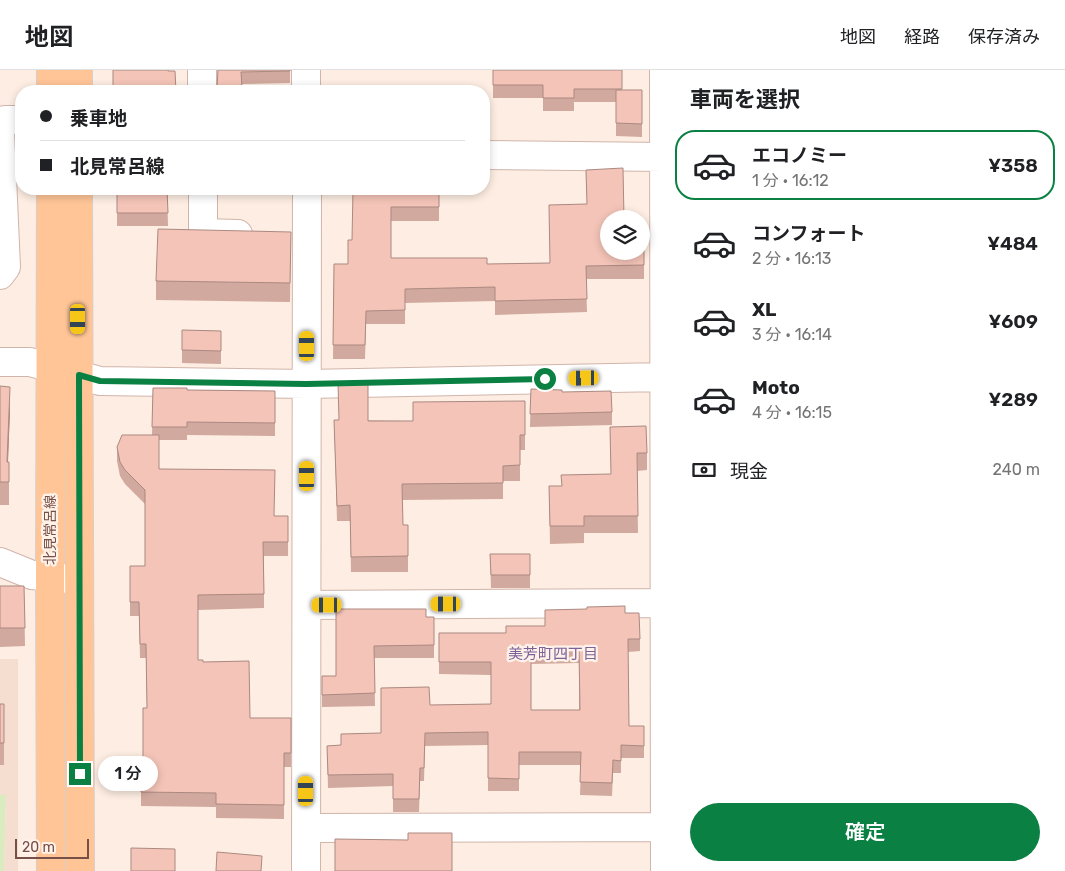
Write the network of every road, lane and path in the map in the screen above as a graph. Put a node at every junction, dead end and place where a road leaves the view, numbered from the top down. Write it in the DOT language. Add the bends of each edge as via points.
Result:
graph roads {
  1 [pos="51,70"];
  2 [pos="78,70"];
  3 [pos="202,70"];
  4 [pos="306,70"];
  5 [pos="664,70"];
  6 [pos="51,85"];
  7 [pos="78,85"];
  8 [pos="202,85"];
  9 [pos="306,85"];
  10 [pos="665,116"];
  11 [pos="15,120"];
  12 [pos="490,155"];
  13 [pos="664,157"];
  14 [pos="51,195"];
  15 [pos="78,195"];
  16 [pos="203,195"];
  17 [pos="307,195"];
  18 [pos="307,235"];
  19 [pos="665,267"];
  20 [pos="0,276"];
  21 [pos="0,362"];
  22 [pos="50,366"];
  23 [pos="79,375"];
  24 [pos="664,377"];
  25 [pos="306,384"];
  26 [pos="0,562"];
  27 [pos="50,578"];
  28 [pos="79,580"];
  29 [pos="664,603"];
  30 [pos="307,605"];
  31 [pos="664,827"];
  32 [pos="306,828"];
  33 [pos="52,871"];
  34 [pos="80,871"];
  35 [pos="306,871"];
  36 [pos="664,871"];
  1 -- 6 [label="main road"];
  2 -- 7 [label="main road"];
  3 -- 8 [label="street"];
  4 -- 9 [label="street"];
  5 -- 10 [label="street"];
  10 -- 13 [label="street"];
  11 -- 20 [label="street" via="5,120 0,132 6,267"];
  12 -- 13 [label="street"];
  13 -- 19 [label="street"];
  14 -- 22 [label="main road, 北見常呂線"];
  15 -- 23 [label="main road, 北見常呂線"];
  16 -- 18 [label="street" via="203,233"];
  17 -- 18 [label="street"];
  18 -- 25 [label="street"];
  19 -- 24 [label="street"];
  21 -- 22 [label="street"];
  22 -- 23 [label="street"];
  22 -- 27 [label="main road, 北見常呂線"];
  23 -- 25 [label="street" via="100,381"];
  23 -- 28 [label="main road, 北見常呂線"];
  24 -- 25 [label="street"];
  24 -- 29 [label="street"];
  25 -- 30 [label="street"];
  26 -- 27 [label="street" via="32,575"];
  27 -- 28 [label="street"];
  27 -- 33 [label="main road, 北見常呂線"];
  28 -- 34 [label="main road, 北見常呂線"];
  29 -- 30 [label="street"];
  29 -- 31 [label="street"];
  30 -- 32 [label="street"];
  31 -- 32 [label="street"];
  31 -- 36 [label="street"];
  32 -- 35 [label="street"];
}
